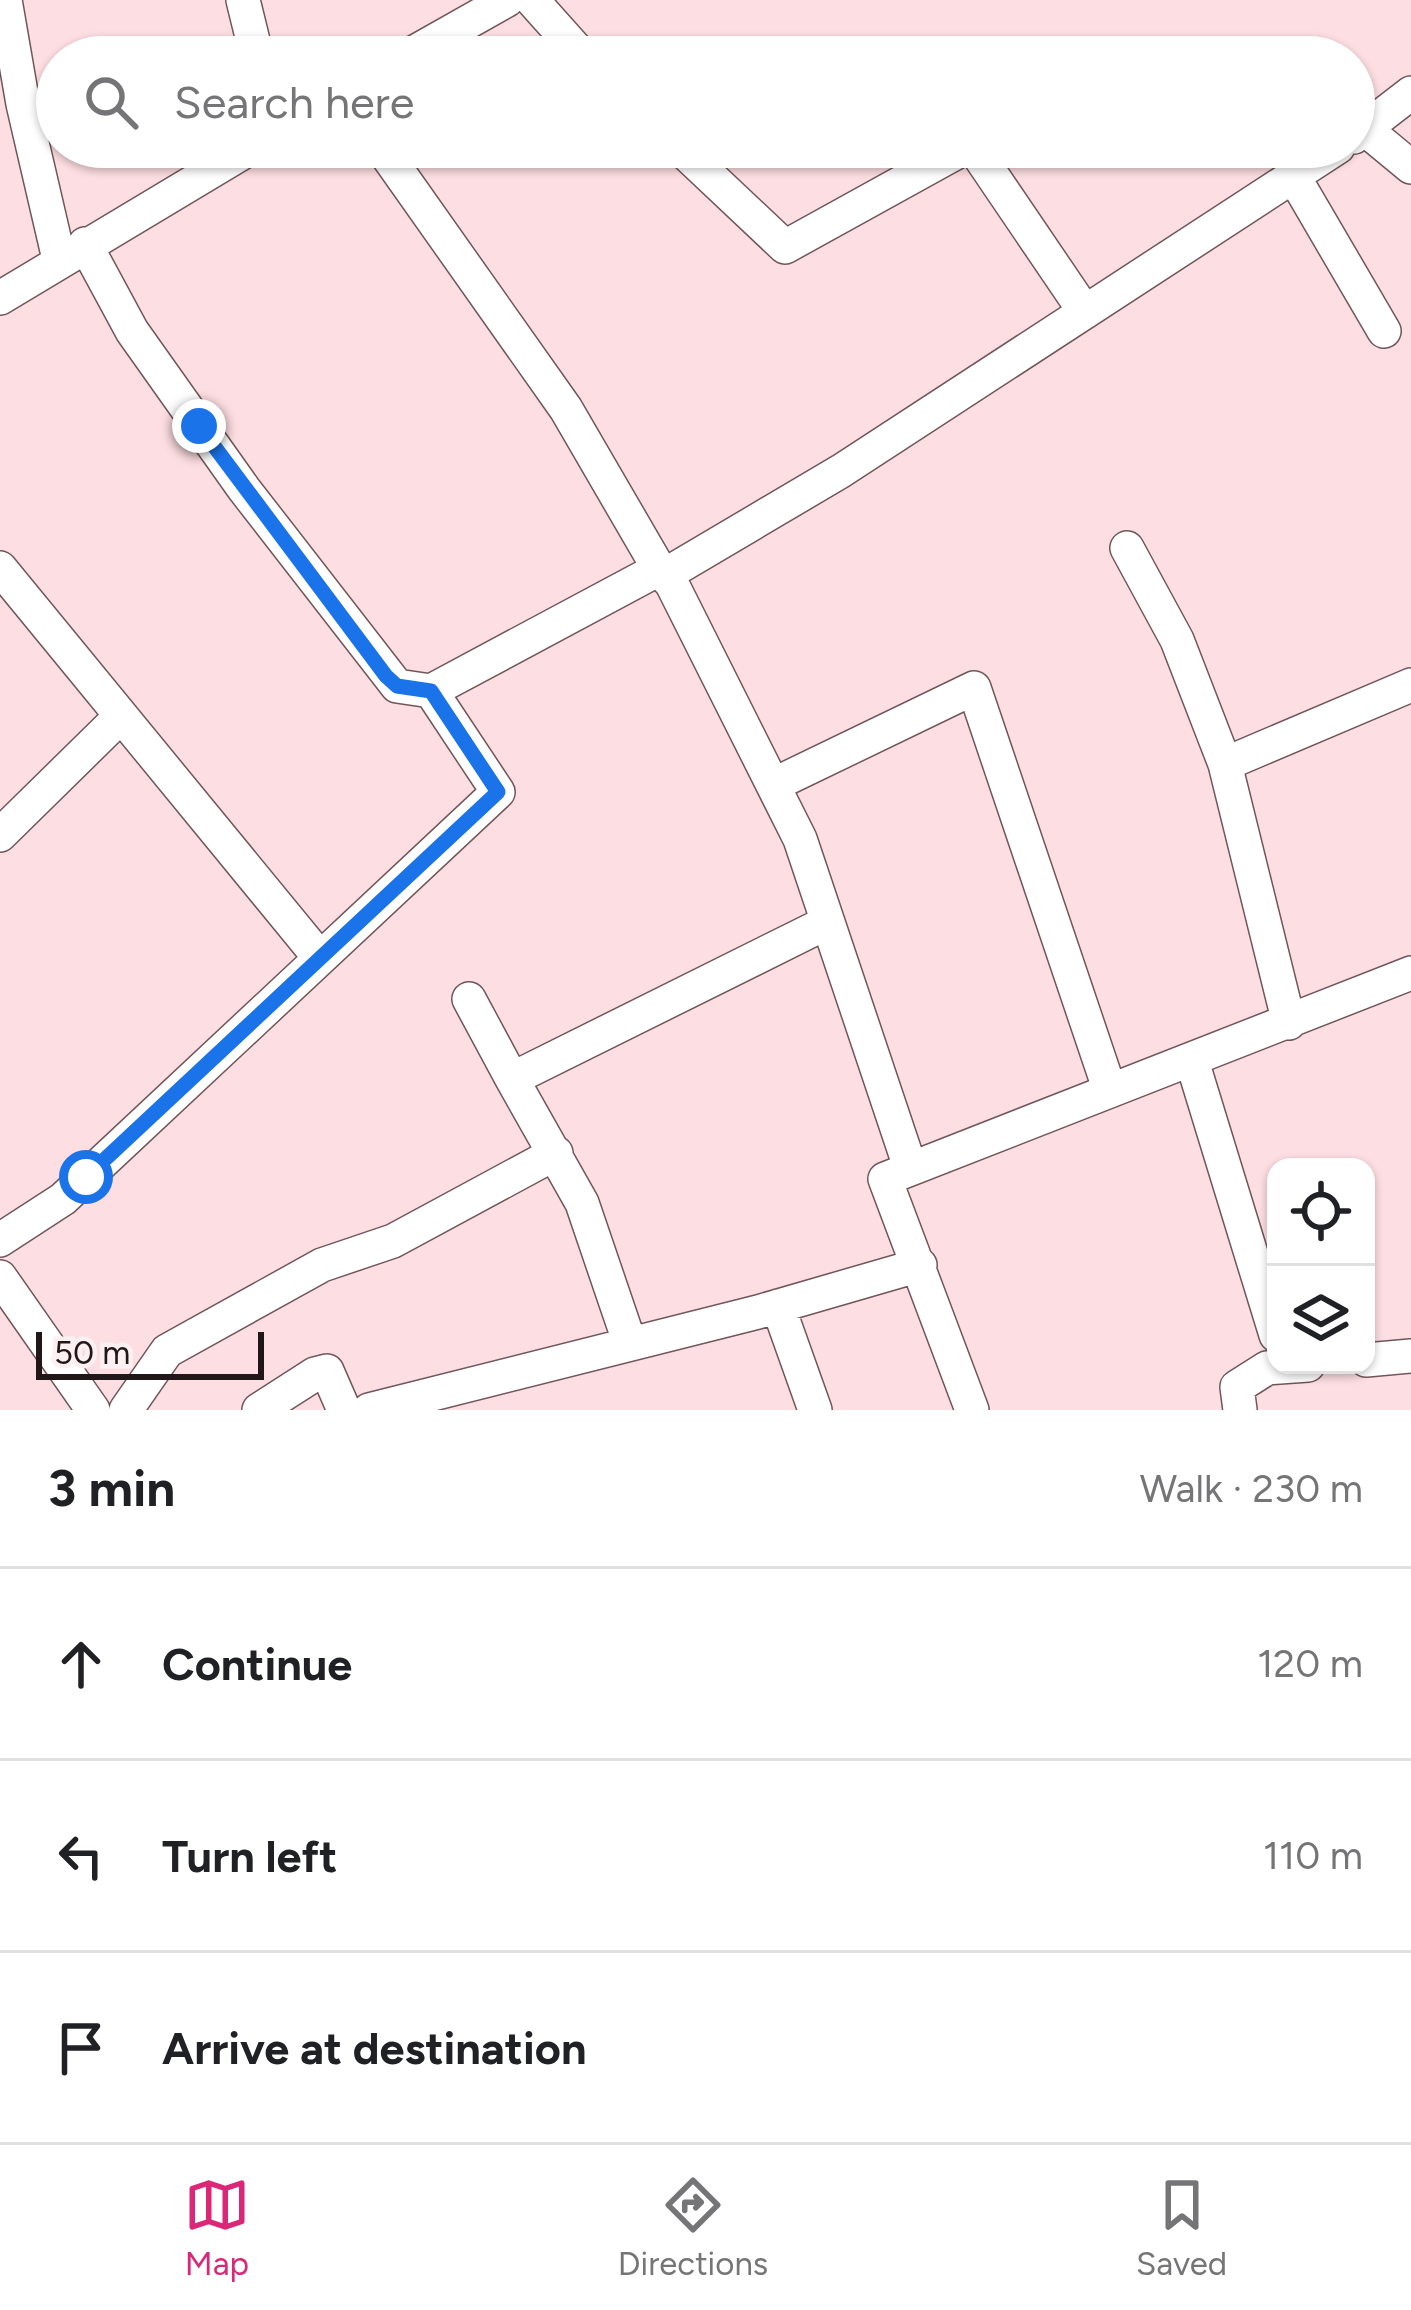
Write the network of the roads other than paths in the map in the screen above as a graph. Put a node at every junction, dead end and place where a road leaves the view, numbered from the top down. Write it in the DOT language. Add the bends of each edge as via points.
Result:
graph roads {
  1 [pos="4,0"];
  2 [pos="243,0"];
  3 [pos="532,0"];
  4 [pos="497,2"];
  5 [pos="251,36"];
  6 [pos="441,36"];
  7 [pos="565,36"];
  8 [pos="1411,93"];
  9 [pos="11,109"];
  10 [pos="1375,121"];
  11 [pos="1375,149"];
  12 [pos="1411,166"];
  13 [pos="36,168"];
  14 [pos="36,168"];
  15 [pos="216,168"];
  16 [pos="396,168"];
  17 [pos="701,168"];
  18 [pos="930,168"];
  19 [pos="984,168"];
  20 [pos="1308,168"];
  21 [pos="1294,177"];
  22 [pos="72,252"];
  23 [pos="0,298"];
  24 [pos="1084,311"];
  25 [pos="1384,331"];
  26 [pos="1127,548"];
  27 [pos="0,568"];
  28 [pos="662,572"];
  29 [pos="1411,685"];
  30 [pos="431,691"];
  31 [pos="119,718"];
  32 [pos="1225,764"];
  33 [pos="773,784"];
  34 [pos="0,835"];
  35 [pos="828,922"];
  36 [pos="320,958"];
  37 [pos="1411,974"];
  38 [pos="469,999"];
  39 [pos="1289,1023"];
  40 [pos="1192,1061"];
  41 [pos="512,1079"];
  42 [pos="1110,1091"];
  43 [pos="556,1154"];
  44 [pos="910,1167"];
  45 [pos="0,1240"];
  46 [pos="920,1265"];
  47 [pos="0,1277"];
  48 [pos="1267,1291"];
  49 [pos="778,1306"];
  50 [pos="630,1344"];
  51 [pos="1411,1357"];
  52 [pos="1375,1359"];
  53 [pos="1267,1368"];
  54 [pos="93,1410"];
  55 [pos="126,1410"];
  56 [pos="259,1410"];
  57 [pos="344,1410"];
  58 [pos="369,1410"];
  59 [pos="815,1410"];
  60 [pos="972,1410"];
  61 [pos="1240,1410"];
  1 -- 9 [label="street"];
  2 -- 5 [label="street"];
  3 -- 7 [label="street"];
  4 -- 6 [label="street"];
  8 -- 10 [label="street"];
  9 -- 13 [label="street"];
  11 -- 12 [label="street"];
  14 -- 22 [label="street"];
  15 -- 22 [label="street"];
  16 -- 28 [label="street" via="566,409"];
  17 -- 18 [label="street" via="785,247"];
  19 -- 24 [label="street"];
  20 -- 21 [label="street"];
  21 -- 24 [label="street"];
  21 -- 25 [label="street"];
  22 -- 23 [label="street"];
  22 -- 30 [label="street" via="386,676 397,686"];
  24 -- 28 [label="street" via="841,471"];
  26 -- 32 [label="street" via="1177,640"];
  27 -- 31 [label="street"];
  28 -- 30 [label="street"];
  28 -- 33 [label="street"];
  29 -- 32 [label="street"];
  30 -- 36 [label="street" via="498,792"];
  31 -- 34 [label="street"];
  31 -- 36 [label="street"];
  32 -- 39 [label="street"];
  33 -- 35 [label="street"];
  33 -- 42 [label="street" via="974,688"];
  35 -- 41 [label="street"];
  35 -- 44 [label="street"];
  36 -- 45 [label="street" via="63,1199"];
  37 -- 39 [label="street"];
  38 -- 41 [label="street"];
  39 -- 40 [label="street"];
  40 -- 42 [label="street"];
  40 -- 48 [label="street"];
  41 -- 43 [label="street"];
  42 -- 44 [label="street"];
  43 -- 50 [label="street" via="582,1203"];
  43 -- 55 [label="street" via="393,1241 322,1265 166,1351"];
  44 -- 46 [label="street" via="885,1179"];
  46 -- 49 [label="street"];
  46 -- 60 [label="street"];
  47 -- 54 [label="street"];
  49 -- 50 [label="street"];
  49 -- 59 [label="street"];
  50 -- 58 [label="street"];
  51 -- 52 [label="street"];
  53 -- 61 [label="street" via="1237,1387"];
  56 -- 57 [label="street" via="327,1370"];
}
